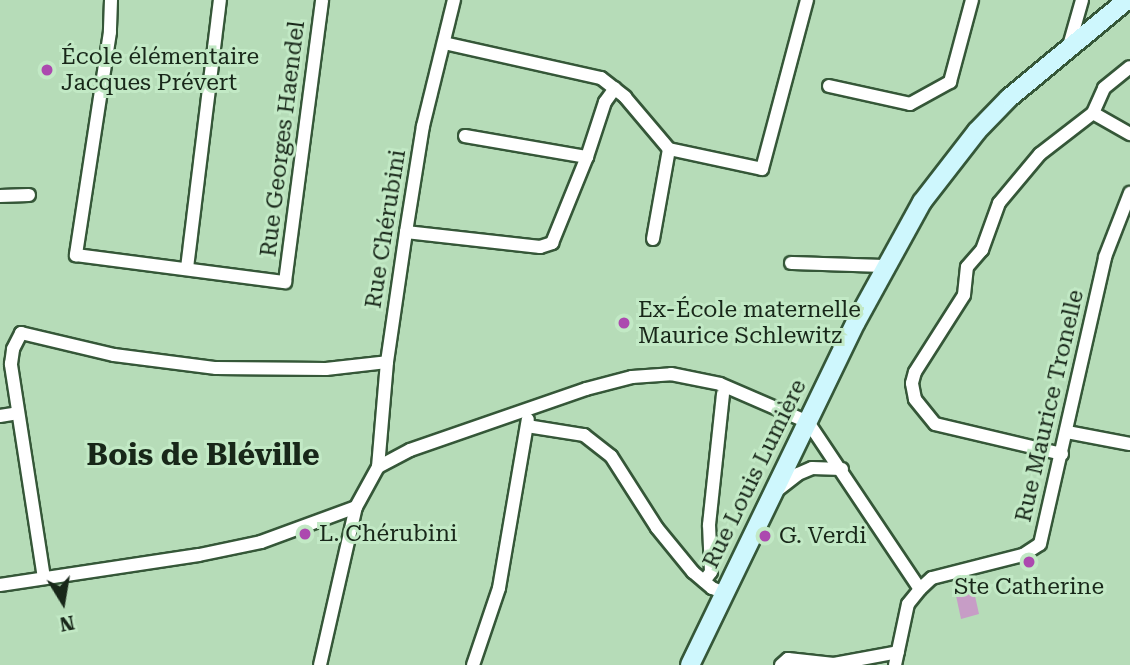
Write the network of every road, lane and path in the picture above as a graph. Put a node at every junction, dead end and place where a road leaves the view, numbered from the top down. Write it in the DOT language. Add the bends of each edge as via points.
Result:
graph roads {
  1 [pos="111,0"];
  2 [pos="219,0"];
  3 [pos="322,0"];
  4 [pos="454,0"];
  5 [pos="807,0"];
  6 [pos="972,0"];
  7 [pos="1082,0"];
  8 [pos="1127,0"];
  9 [pos="444,43"];
  10 [pos="1069,47"];
  11 [pos="1130,67"];
  12 [pos="829,86"];
  13 [pos="615,88"];
  14 [pos="1093,113"];
  15 [pos="1130,134"];
  16 [pos="465,136"];
  17 [pos="669,149"];
  18 [pos="587,157"];
  19 [pos="1130,193"];
  20 [pos="0,195"];
  21 [pos="29,195"];
  22 [pos="406,232"];
  23 [pos="653,239"];
  24 [pos="791,263"];
  25 [pos="885,267"];
  26 [pos="187,268"];
  27 [pos="387,362"];
  28 [pos="723,394"];
  29 [pos="530,408"];
  30 [pos="19,413"];
  31 [pos="0,416"];
  32 [pos="808,422"];
  33 [pos="527,426"];
  34 [pos="1067,432"];
  35 [pos="1130,444"];
  36 [pos="1062,453"];
  37 [pos="378,467"];
  38 [pos="842,469"];
  39 [pos="768,501"];
  40 [pos="356,507"];
  41 [pos="44,578"];
  42 [pos="705,581"];
  43 [pos="0,585"];
  44 [pos="919,589"];
  45 [pos="725,593"];
  46 [pos="896,658"];
  47 [pos="320,665"];
  48 [pos="474,665"];
  49 [pos="690,665"];
  50 [pos="782,665"];
  1 -- 26 [label="street, Rue Georges Haendel" via="76,255"];
  2 -- 26 [label="street"];
  3 -- 26 [label="street, Rue Georges Haendel" via="285,282"];
  4 -- 9 [label="street, Rue Chérubini"];
  5 -- 17 [label="street" via="762,169"];
  6 -- 12 [label="street" via="950,82 910,104"];
  7 -- 10 [label="street"];
  8 -- 10 [label="main road, Rue Louis Lumière"];
  9 -- 13 [label="street" via="601,78"];
  9 -- 22 [label="street, Rue Chérubini"];
  10 -- 25 [label="main road, Rue Louis Lumière" via="977,131 922,201"];
  11 -- 14 [label="street" via="1104,88"];
  13 -- 17 [label="street"];
  13 -- 18 [label="street" via="605,102"];
  14 -- 15 [label="street"];
  14 -- 36 [label="street" via="1040,154 999,203 982,250 967,267 964,295 912,383 915,398 935,424"];
  16 -- 18 [label="street"];
  17 -- 23 [label="street"];
  18 -- 22 [label="street" via="552,243 540,247"];
  19 -- 34 [label="street, Rue Maurice Tronelle" via="1105,257"];
  20 -- 21 [label="street"];
  22 -- 27 [label="street, Rue Chérubini"];
  24 -- 25 [label="street"];
  25 -- 32 [label="main road, Rue Louis Lumière"];
  27 -- 30 [label="street" via="326,369 216,368 114,355 21,333 11,364"];
  27 -- 37 [label="street, Rue Chérubini"];
  28 -- 42 [label="street" via="709,525 711,572"];
  29 -- 32 [label="street" via="632,377 671,374 720,384"];
  29 -- 33 [label="street"];
  29 -- 37 [label="street" via="410,450"];
  30 -- 31 [label="street"];
  30 -- 41 [label="street"];
  32 -- 38 [label="street"];
  32 -- 39 [label="main road, Rue Louis Lumière"];
  33 -- 42 [label="street" via="584,435 611,456 657,528"];
  33 -- 48 [label="street" via="499,588"];
  34 -- 35 [label="street"];
  34 -- 36 [label="street, Rue Maurice Tronelle"];
  36 -- 44 [label="street, Rue Maurice Tronelle" via="1047,523 1036,548 932,578"];
  37 -- 40 [label="street"];
  38 -- 39 [label="street" via="812,468 798,474"];
  38 -- 44 [label="street"];
  39 -- 45 [label="main road, Rue Louis Lumière"];
  40 -- 41 [label="street" via="261,542"];
  40 -- 47 [label="street"];
  41 -- 43 [label="street"];
  42 -- 45 [label="street"];
  44 -- 46 [label="street" via="908,604"];
  45 -- 49 [label="main road, Rue Louis Lumière"];
  46 -- 50 [label="street" via="834,664 788,659"];
}
